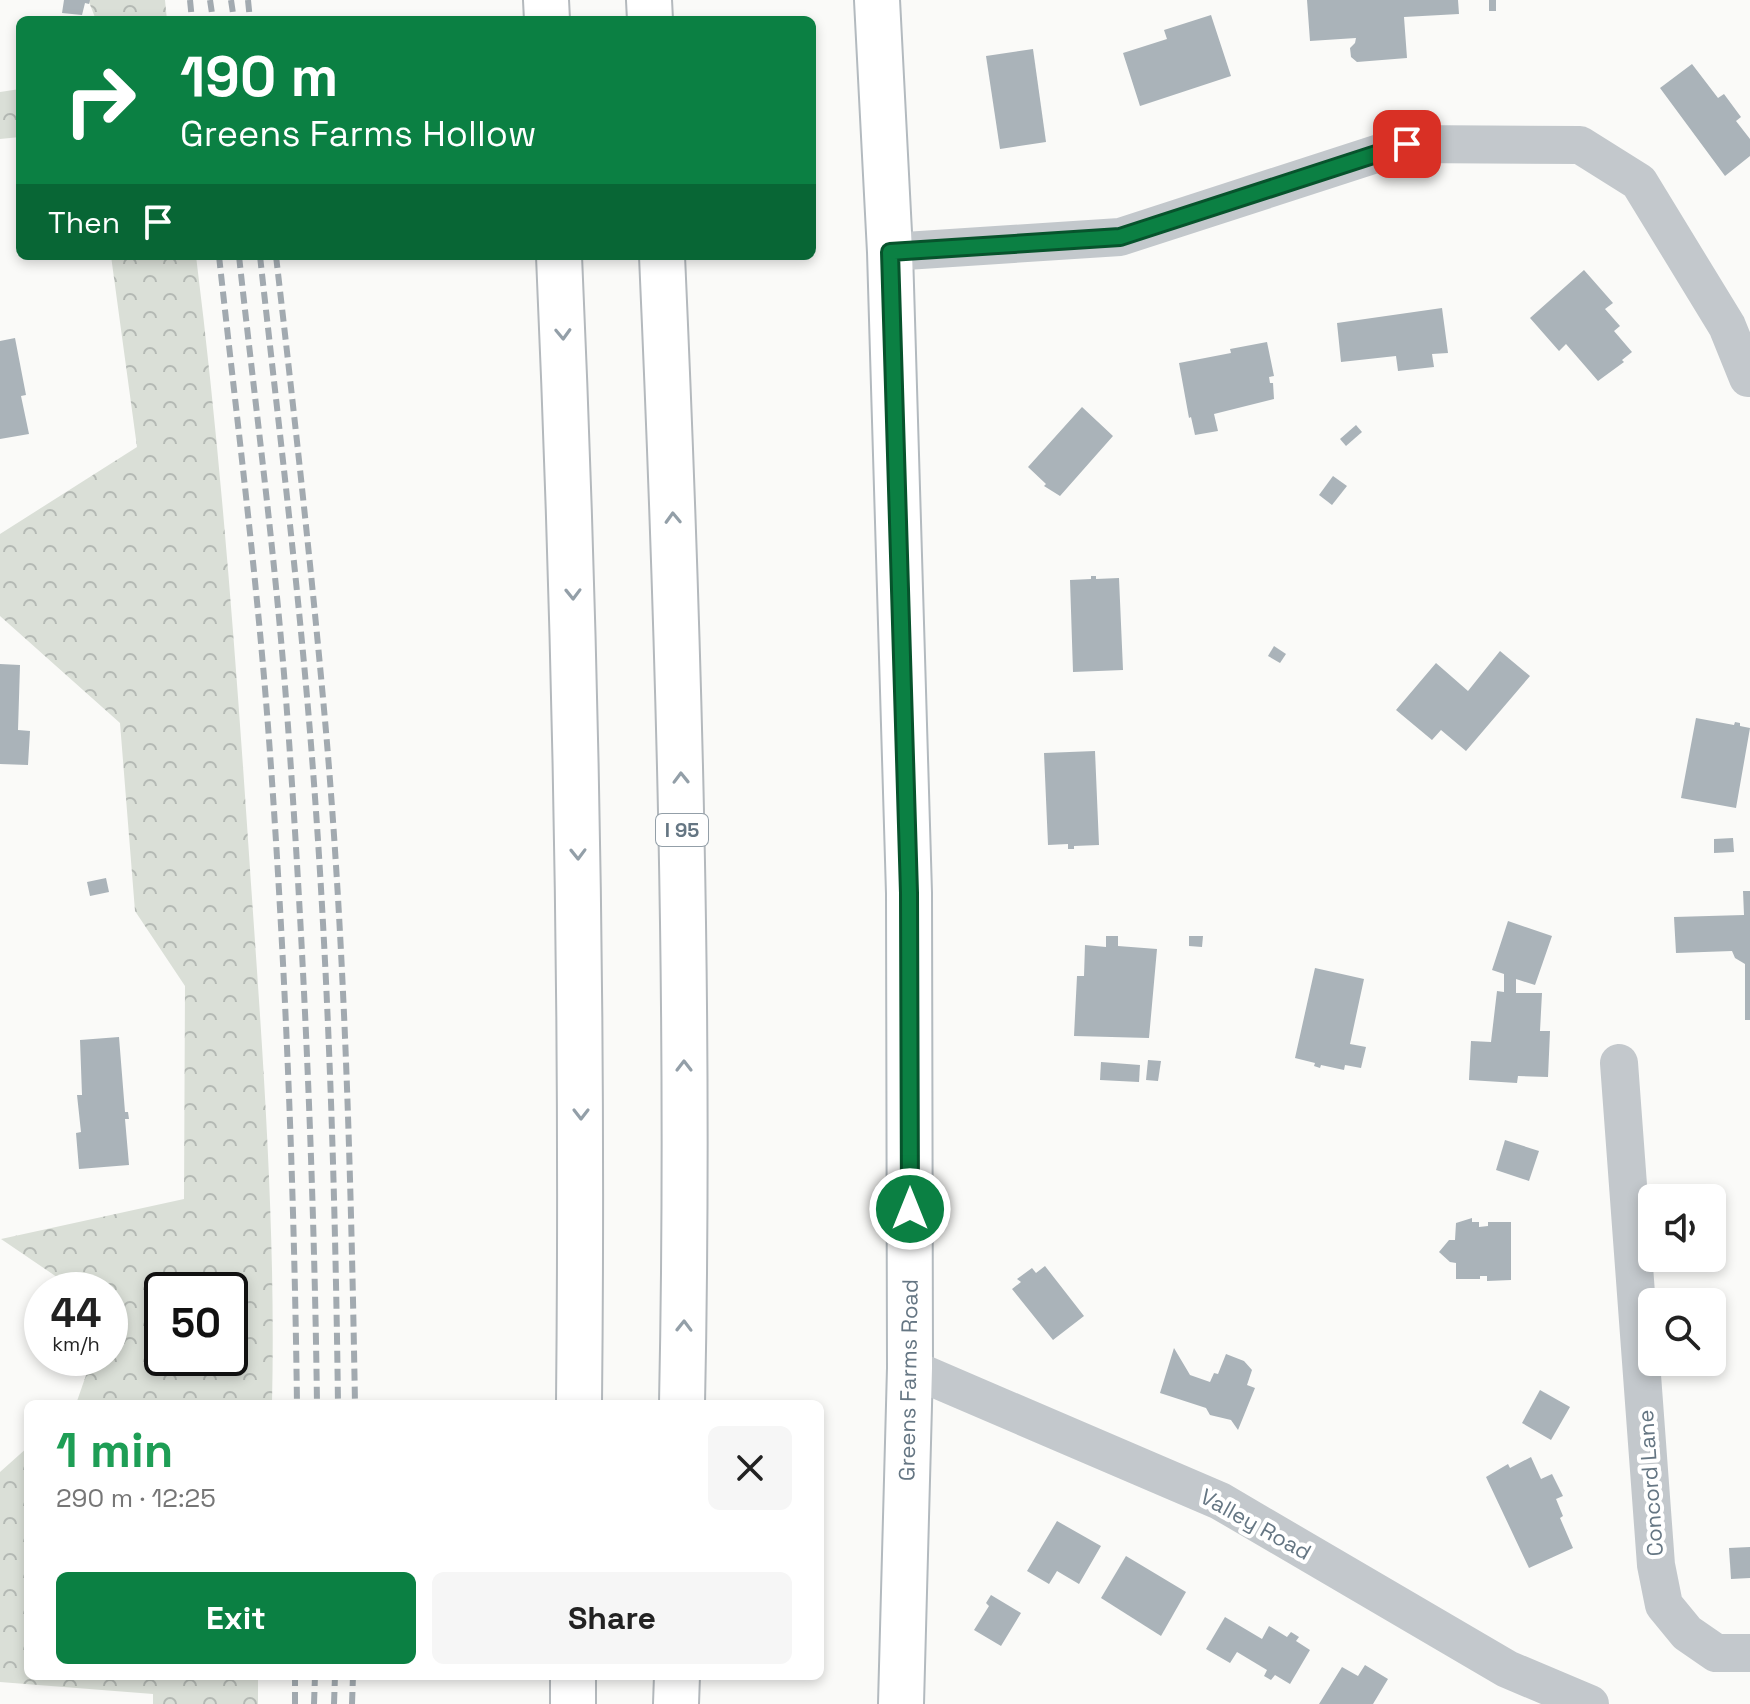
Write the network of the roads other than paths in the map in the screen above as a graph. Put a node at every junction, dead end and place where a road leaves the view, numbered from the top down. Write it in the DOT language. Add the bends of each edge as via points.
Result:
graph roads {
  1 [pos="877,0"];
  2 [pos="890,252"];
  3 [pos="559,260"];
  4 [pos="662,260"];
  5 [pos="1748,378"];
  6 [pos="1619,1063"];
  7 [pos="910,1368"];
  8 [pos="579,1400"];
  9 [pos="682,1400"];
  10 [pos="1750,1653"];
  11 [pos="573,1680"];
  12 [pos="677,1680"];
  13 [pos="573,1704"];
  14 [pos="676,1704"];
  15 [pos="901,1704"];
  16 [pos="1590,1704"];
  1 -- 2 [label="main road, Greens Farms Road"];
  2 -- 5 [label="street" via="1120,237 1407,144 1580,145 1639,182 1727,326"];
  2 -- 7 [label="main road, Greens Farms Road" via="909,893"];
  3 -- 8 [label="main road, one-way" via="575,713"];
  9 -- 4 [label="main road, I 95, one-way" via="682,851"];
  6 -- 10 [label="street, Concord Lane" via="1656,1565 1664,1605 1687,1633 1716,1653"];
  7 -- 15 [label="main road, Greens Farms Road"];
  7 -- 16 [label="street, Valley Road" via="1220,1501 1507,1669"];
  11 -- 13 [label="main road"];
  12 -- 14 [label="main road"];
}
